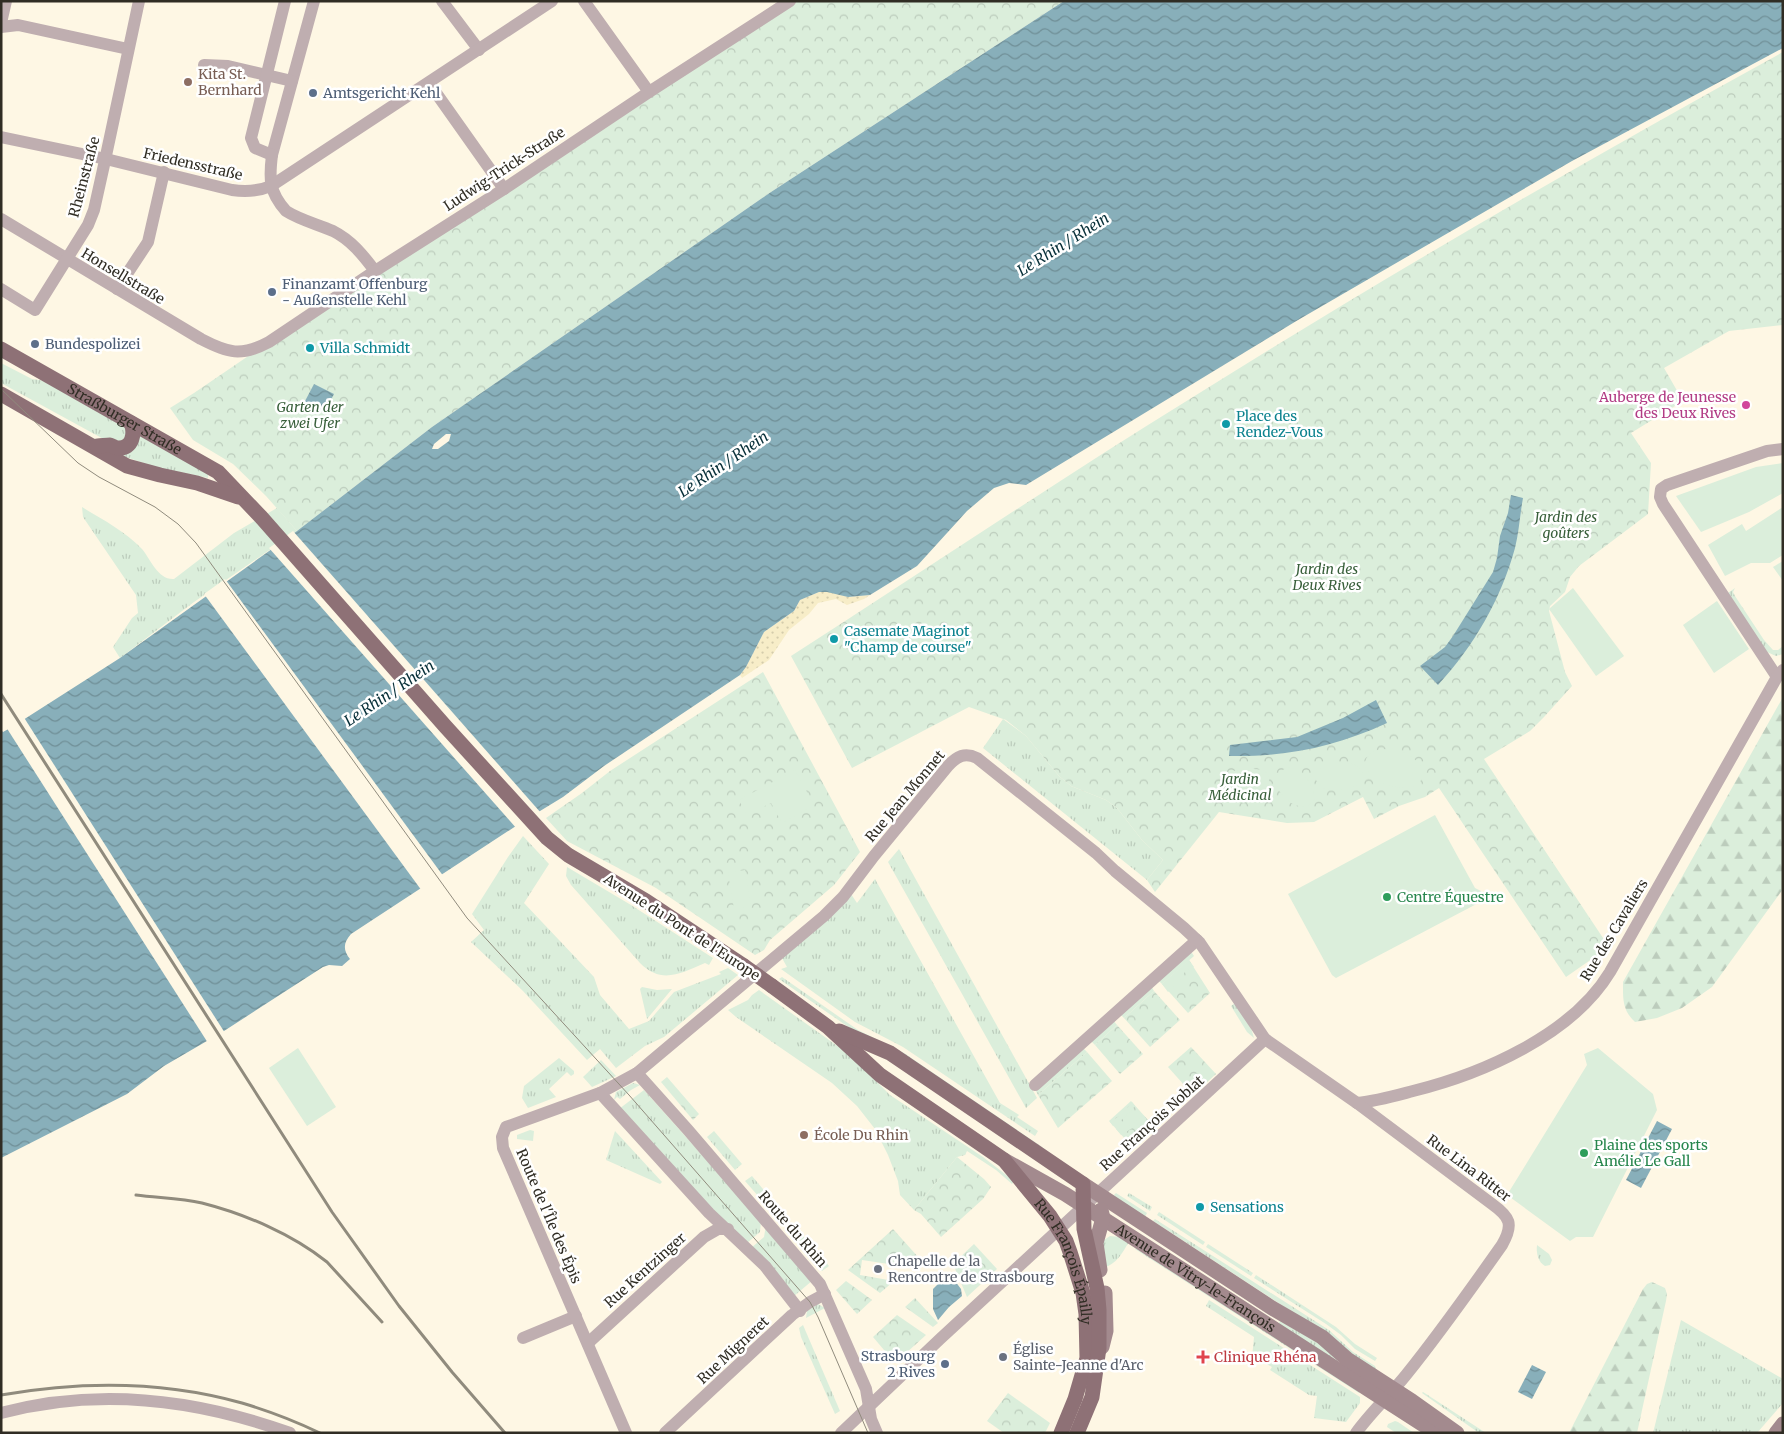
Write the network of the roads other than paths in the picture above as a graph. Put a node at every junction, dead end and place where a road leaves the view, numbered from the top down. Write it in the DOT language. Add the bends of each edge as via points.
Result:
graph roads {
  1 [pos="6,1"];
  2 [pos="139,1"];
  3 [pos="285,1"];
  4 [pos="314,1"];
  5 [pos="442,1"];
  6 [pos="552,1"];
  7 [pos="584,1"];
  8 [pos="790,1"];
  9 [pos="1,23"];
  10 [pos="1,27"];
  11 [pos="128,49"];
  12 [pos="479,50"];
  13 [pos="204,65"];
  14 [pos="267,75"];
  15 [pos="292,82"];
  16 [pos="429,83"];
  17 [pos="648,92"];
  18 [pos="1,137"];
  19 [pos="272,156"];
  20 [pos="106,159"];
  21 [pos="164,172"];
  22 [pos="271,186"];
  23 [pos="504,189"];
  24 [pos="1,219"];
  25 [pos="66,259"];
  26 [pos="375,271"];
  27 [pos="1,289"];
  28 [pos="117,289"];
  29 [pos="1,349"];
  30 [pos="232,352"];
  31 [pos="1,394"];
  32 [pos="131,423"];
  33 [pos="94,446"];
  34 [pos="1783,449"];
  35 [pos="242,498"];
  36 [pos="1780,674"];
  37 [pos="403,677"];
  38 [pos="1197,940"];
  39 [pos="828,1027"];
  40 [pos="1265,1039"];
  41 [pos="637,1073"];
  42 [pos="1034,1085"];
  43 [pos="600,1093"];
  44 [pos="1357,1103"];
  45 [pos="506,1127"];
  46 [pos="1004,1160"];
  47 [pos="1082,1184"];
  48 [pos="1096,1194"];
  49 [pos="1084,1206"];
  50 [pos="1103,1218"];
  51 [pos="728,1230"];
  52 [pos="1059,1230"];
  53 [pos="825,1294"];
  54 [pos="800,1311"];
  55 [pos="576,1316"];
  56 [pos="523,1338"];
  57 [pos="588,1343"];
  58 [pos="1098,1365"];
  59 [pos="1389,1394"];
  60 [pos="869,1405"];
  61 [pos="1,1413"];
  62 [pos="1783,1424"];
  63 [pos="849,1430"];
  64 [pos="290,1433"];
  65 [pos="626,1433"];
  66 [pos="665,1433"];
  67 [pos="877,1433"];
  68 [pos="1061,1433"];
  69 [pos="1076,1433"];
  70 [pos="1356,1433"];
  71 [pos="1436,1433"];
  72 [pos="1457,1433"];
  73 [pos="1776,1433"];
  1 -- 9 [label="street"];
  2 -- 11 [label="street, Rheinstraße"];
  3 -- 14 [label="street"];
  4 -- 15 [label="street"];
  5 -- 12 [label="street"];
  6 -- 12 [label="street"];
  7 -- 17 [label="street"];
  8 -- 17 [label="street, Ludwig-Trick-Straße"];
  10 -- 11 [label="street" via="18,25"];
  11 -- 20 [label="street, Rheinstraße"];
  12 -- 16 [label="street"];
  13 -- 14 [label="street" via="228,66"];
  14 -- 15 [label="street"];
  14 -- 19 [label="street" via="251,138 255,148"];
  15 -- 19 [label="street"];
  16 -- 22 [label="street"];
  16 -- 23 [label="street"];
  17 -- 23 [label="street, Ludwig-Trick-Straße"];
  18 -- 20 [label="street, Friedensstraße"];
  19 -- 22 [label="street"];
  20 -- 21 [label="street, Friedensstraße"];
  20 -- 25 [label="street, Rheinstraße" via="94,210"];
  21 -- 22 [label="street, Friedensstraße" via="232,190"];
  21 -- 28 [label="street" via="148,242"];
  22 -- 26 [label="street" via="286,211 346,239"];
  23 -- 26 [label="street, Ludwig-Trick-Straße"];
  24 -- 25 [label="street, Honsellstraße"];
  25 -- 27 [label="street, Rheinstraße" via="35,310"];
  25 -- 28 [label="street, Honsellstraße"];
  26 -- 30 [label="street, Ludwig-Trick-Straße" via="269,342 253,350"];
  28 -- 30 [label="street, Honsellstraße" via="200,339"];
  29 -- 32 [label="main road, Straßburger Straße"];
  31 -- 33 [label="main road, Straßburger Straße"];
  32 -- 33 [label="main road" via="134,433 127,445 120,448"];
  32 -- 35 [label="main road, Straßburger Straße" via="218,472"];
  33 -- 35 [label="main road, Straßburger Straße" via="127,466 197,482"];
  34 -- 36 [label="street, Rue des Cavaliers" via="1767,451 1663,487 1660,491 1662,501"];
  35 -- 37 [label="main road, Straßburger Straße"];
  36 -- 44 [label="street, Rue des Cavaliers" via="1610,972 1588,1000 1540,1038 1474,1072 1374,1102"];
  37 -- 39 [label="main road, Avenue du Pont de l'Europe, bridge" via="547,838 568,855 646,901 744,966"];
  38 -- 40 [label="street, Rue Jean Monnet"];
  38 -- 41 [label="street, Rue Jean Monnet" via="1096,853 977,758 959,756 836,903"];
  38 -- 42 [label="street"];
  39 -- 46 [label="main road, Avenue du Pont de l'Europe" via="880,1075"];
  39 -- 47 [label="main road, Avenue du Pont de l'Europe" via="890,1053"];
  40 -- 44 [label="street, Rue Lina Ritter"];
  40 -- 48 [label="street, Rue François Noblat"];
  41 -- 43 [label="street, Rue Jean Monnet"];
  41 -- 53 [label="street, Route du Rhin" via="779,1235"];
  43 -- 45 [label="street, Rue Jean Monnet"];
  43 -- 51 [label="street"];
  44 -- 59 [label="street, Rue Lina Ritter" via="1502,1212 1509,1224 1508,1235 1502,1245 1446,1324"];
  45 -- 55 [label="street, Route de l'Île des Épis" via="502,1136 503,1148"];
  46 -- 49 [label="main road, Avenue de Vitry-le-François"];
  46 -- 52 [label="main road, Rue François Épailly"];
  47 -- 48 [label="main road, Avenue du Pont de l'Europe"];
  47 -- 49 [label="main road, Rue François Épailly"];
  48 -- 49 [label="street, Rue François Noblat"];
  48 -- 50 [label="main road"];
  48 -- 59 [label="main road, Avenue de Vitry-le-François" via="1322,1337"];
  49 -- 50 [label="main road, Avenue de Vitry-le-François"];
  49 -- 52 [label="street, Rue François Noblat"];
  49 -- 58 [label="main road, Rue François Épailly" via="1084,1229 1098,1303"];
  50 -- 58 [label="main road" via="1096,1243 1107,1320"];
  50 -- 59 [label="main road, Avenue de Vitry-le-François"];
  51 -- 54 [label="street" via="765,1266"];
  51 -- 57 [label="street, Rue Kentzinger" via="718,1229 704,1237"];
  52 -- 60 [label="street, Rue François Noblat"];
  52 -- 68 [label="main road, Rue François Épailly" via="1083,1293 1087,1358"];
  53 -- 54 [label="street, Rue Migneret"];
  53 -- 60 [label="street, Route du Rhin" via="866,1389"];
  54 -- 66 [label="street, Rue Migneret"];
  55 -- 56 [label="street"];
  55 -- 57 [label="street, Route de l'Île des Épis"];
  57 -- 65 [label="street, Route de l'Île des Épis"];
  58 -- 69 [label="main road, Rue François Épailly" via="1092,1397"];
  59 -- 70 [label="street, Rue Lina Ritter"];
  59 -- 71 [label="main road, Avenue de Vitry-le-François"];
  59 -- 72 [label="main road, Avenue de Vitry-le-François"];
  60 -- 63 [label="street, Rue François Noblat"];
  60 -- 67 [label="street, Route du Rhin"];
  61 -- 64 [label="street" via="73,1400 140,1399 215,1410"];
  62 -- 73 [label="main road"];
}
